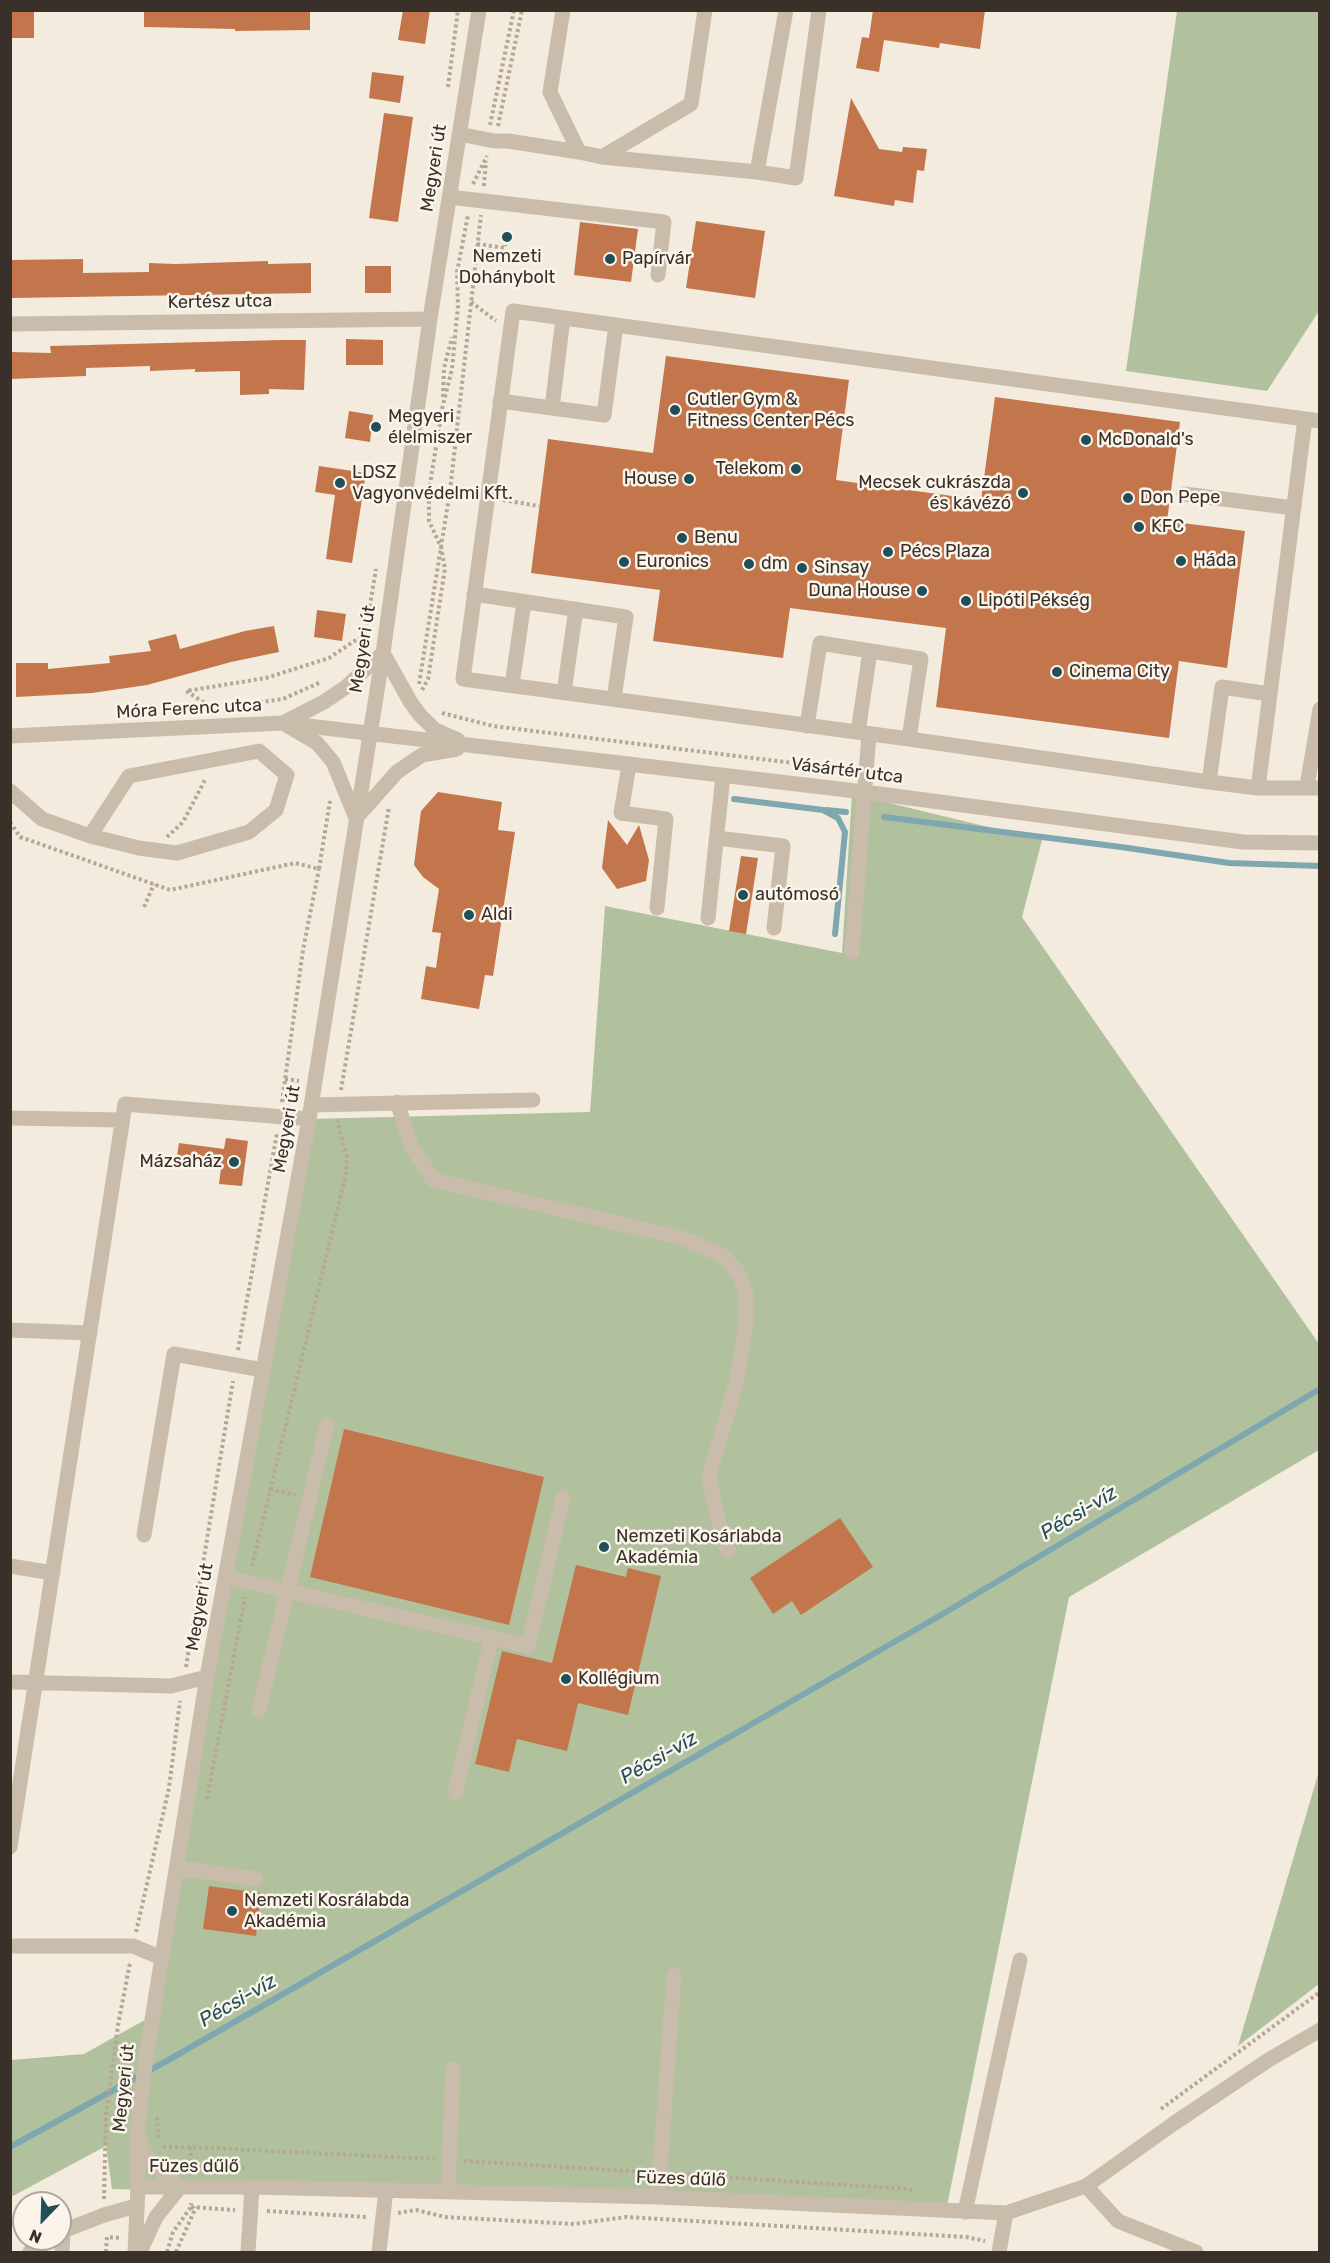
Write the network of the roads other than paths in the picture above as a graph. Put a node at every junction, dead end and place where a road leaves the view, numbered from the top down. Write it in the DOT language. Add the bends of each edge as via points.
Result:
graph roads {
  1 [pos="479,10"];
  2 [pos="563,10"];
  3 [pos="705,10"];
  4 [pos="786,10"];
  5 [pos="819,10"];
  6 [pos="459,134"];
  7 [pos="579,152"];
  8 [pos="602,157"];
  9 [pos="757,172"];
  10 [pos="449,197"];
  11 [pos="658,275"];
  12 [pos="564,318"];
  13 [pos="430,319"];
  14 [pos="10,324"];
  15 [pos="616,325"];
  16 [pos="500,401"];
  17 [pos="552,408"];
  18 [pos="1312,420"];
  19 [pos="1184,494"];
  20 [pos="1294,508"];
  21 [pos="474,594"];
  22 [pos="524,602"];
  23 [pos="576,609"];
  24 [pos="870,651"];
  25 [pos="383,653"];
  26 [pos="512,685"];
  27 [pos="564,692"];
  28 [pos="1270,694"];
  29 [pos="614,699"];
  30 [pos="1320,709"];
  31 [pos="283,723"];
  32 [pos="807,726"];
  33 [pos="369,733"];
  34 [pos="863,733"];
  35 [pos="10,736"];
  36 [pos="909,739"];
  37 [pos="471,747"];
  38 [pos="629,765"];
  39 [pos="723,776"];
  40 [pos="1209,782"];
  41 [pos="1313,787"];
  42 [pos="1258,788"];
  43 [pos="10,791"];
  44 [pos="864,792"];
  45 [pos="356,818"];
  46 [pos="90,836"];
  47 [pos="717,838"];
  48 [pos="1320,843"];
  49 [pos="657,908"];
  50 [pos="708,918"];
  51 [pos="774,928"];
  52 [pos="852,952"];
  53 [pos="532,1100"];
  54 [pos="397,1102"];
  55 [pos="310,1112"];
  56 [pos="10,1118"];
  57 [pos="122,1120"];
  58 [pos="10,1330"];
  59 [pos="90,1333"];
  60 [pos="263,1370"];
  61 [pos="327,1425"];
  62 [pos="563,1498"];
  63 [pos="144,1535"];
  64 [pos="728,1551"];
  65 [pos="10,1566"];
  66 [pos="53,1573"];
  67 [pos="226,1577"];
  68 [pos="288,1591"];
  69 [pos="492,1637"];
  70 [pos="207,1677"];
  71 [pos="10,1682"];
  72 [pos="36,1682"];
  73 [pos="259,1710"];
  74 [pos="455,1793"];
  75 [pos="10,1846"];
  76 [pos="176,1870"];
  77 [pos="256,1879"];
  78 [pos="10,1946"];
  79 [pos="162,1958"];
  80 [pos="1020,1960"];
  81 [pos="674,1975"];
  82 [pos="1320,2030"];
  83 [pos="453,2069"];
  84 [pos="137,2133"];
  85 [pos="1086,2186"];
  86 [pos="138,2187"];
  87 [pos="180,2187"];
  88 [pos="252,2187"];
  89 [pos="386,2190"];
  90 [pos="448,2191"];
  91 [pos="658,2197"];
  92 [pos="136,2206"];
  93 [pos="965,2211"];
  94 [pos="1006,2213"];
  95 [pos="72,2228"];
  96 [pos="994,2250"];
  97 [pos="135,2253"];
  98 [pos="140,2253"];
  99 [pos="248,2253"];
  100 [pos="379,2253"];
  101 [pos="1196,2253"];
  1 -- 6 [label="street, Megyeri út"];
  2 -- 7 [label="street" via="550,92"];
  3 -- 8 [label="street" via="691,104"];
  4 -- 9 [label="street"];
  5 -- 9 [label="street" via="796,178"];
  6 -- 7 [label="street"];
  6 -- 10 [label="street, Megyeri út"];
  7 -- 8 [label="street"];
  8 -- 9 [label="street"];
  10 -- 11 [label="street" via="664,222"];
  10 -- 13 [label="street, Megyeri út"];
  12 -- 15 [label="street"];
  12 -- 16 [label="street" via="513,311"];
  12 -- 17 [label="street"];
  13 -- 14 [label="street, Kertész utca"];
  13 -- 25 [label="street, Megyeri út"];
  15 -- 17 [label="street" via="604,414"];
  15 -- 18 [label="street"];
  16 -- 17 [label="street"];
  16 -- 21 [label="street"];
  18 -- 20 [label="street"];
  19 -- 20 [label="street"];
  20 -- 28 [label="street"];
  21 -- 22 [label="street"];
  21 -- 26 [label="street" via="463,679"];
  22 -- 23 [label="street"];
  22 -- 26 [label="street"];
  23 -- 27 [label="street"];
  23 -- 29 [label="street" via="626,617"];
  24 -- 32 [label="street" via="820,643"];
  24 -- 34 [label="street"];
  24 -- 36 [label="street" via="921,659"];
  25 -- 31 [label="street" via="346,687"];
  25 -- 33 [label="street, Megyeri út"];
  25 -- 37 [label="street" via="420,715 435,730"];
  26 -- 27 [label="street"];
  27 -- 29 [label="street"];
  28 -- 40 [label="street" via="1222,687"];
  28 -- 42 [label="street"];
  29 -- 32 [label="street"];
  30 -- 41 [label="street"];
  31 -- 33 [label="street, Móra Ferenc utca"];
  31 -- 35 [label="street, Móra Ferenc utca"];
  31 -- 45 [label="street" via="317,743 333,762"];
  32 -- 34 [label="street"];
  33 -- 37 [label="street, Vásártér utca"];
  33 -- 45 [label="street, Megyeri út"];
  34 -- 36 [label="street"];
  34 -- 44 [label="street"];
  36 -- 40 [label="street"];
  37 -- 38 [label="street, Vásártér utca"];
  37 -- 45 [label="street" via="422,755 397,772"];
  38 -- 39 [label="street, Vásártér utca"];
  38 -- 49 [label="street" via="621,813 666,819"];
  39 -- 44 [label="street, Vásártér utca"];
  39 -- 47 [label="street"];
  40 -- 42 [label="street"];
  41 -- 42 [label="street"];
  43 -- 46 [label="street" via="42,819"];
  44 -- 48 [label="street, Vásártér utca" via="1242,842"];
  44 -- 52 [label="street"];
  45 -- 55 [label="street, Megyeri út"];
  46 -- 46 [label="street" via="129,776 259,751 287,775 276,810 249,832 177,853"];
  47 -- 50 [label="street"];
  47 -- 51 [label="street" via="783,846"];
  53 -- 54 [label="street"];
  54 -- 55 [label="street" via="339,1105"];
  54 -- 64 [label="street" via="412,1147 433,1180 682,1238 722,1255 737,1271 746,1292 746,1324 736,1384 710,1476"];
  55 -- 57 [label="street" via="280,1116 125,1104"];
  55 -- 60 [label="street, Megyeri út"];
  56 -- 57 [label="street"];
  57 -- 59 [label="street"];
  58 -- 59 [label="street"];
  59 -- 66 [label="street"];
  60 -- 63 [label="street" via="174,1354"];
  60 -- 67 [label="street, Megyeri út"];
  61 -- 68 [label="street"];
  62 -- 69 [label="street" via="528,1646"];
  65 -- 66 [label="street"];
  66 -- 72 [label="street"];
  67 -- 68 [label="street"];
  67 -- 70 [label="street, Megyeri út"];
  68 -- 69 [label="street"];
  68 -- 73 [label="street"];
  69 -- 74 [label="street"];
  70 -- 72 [label="street" via="171,1686"];
  70 -- 76 [label="street, Megyeri út"];
  71 -- 72 [label="street"];
  72 -- 75 [label="street"];
  76 -- 77 [label="street"];
  76 -- 79 [label="street, Megyeri út"];
  78 -- 79 [label="street" via="133,1946"];
  79 -- 84 [label="street, Megyeri út"];
  80 -- 93 [label="street"];
  81 -- 91 [label="street"];
  82 -- 85 [label="street, Füzes dűlő" via="1270,2059"];
  83 -- 90 [label="street"];
  84 -- 86 [label="street, Megyeri út"];
  84 -- 87 [label="street" via="151,2162"];
  85 -- 94 [label="street, Füzes dűlő"];
  85 -- 101 [label="street" via="1118,2221"];
  86 -- 87 [label="street, Füzes dűlő"];
  86 -- 92 [label="street, Megyeri út"];
  87 -- 88 [label="street, Füzes dűlő"];
  87 -- 98 [label="street" via="156,2217"];
  88 -- 89 [label="street, Füzes dűlő"];
  88 -- 99 [label="street"];
  89 -- 90 [label="street, Füzes dűlő"];
  89 -- 100 [label="street"];
  90 -- 91 [label="street, Füzes dűlő"];
  91 -- 93 [label="street, Füzes dűlő"];
  92 -- 95 [label="street"];
  92 -- 97 [label="street, Megyeri út"];
  93 -- 94 [label="street, Füzes dűlő"];
  94 -- 96 [label="street"];
}
